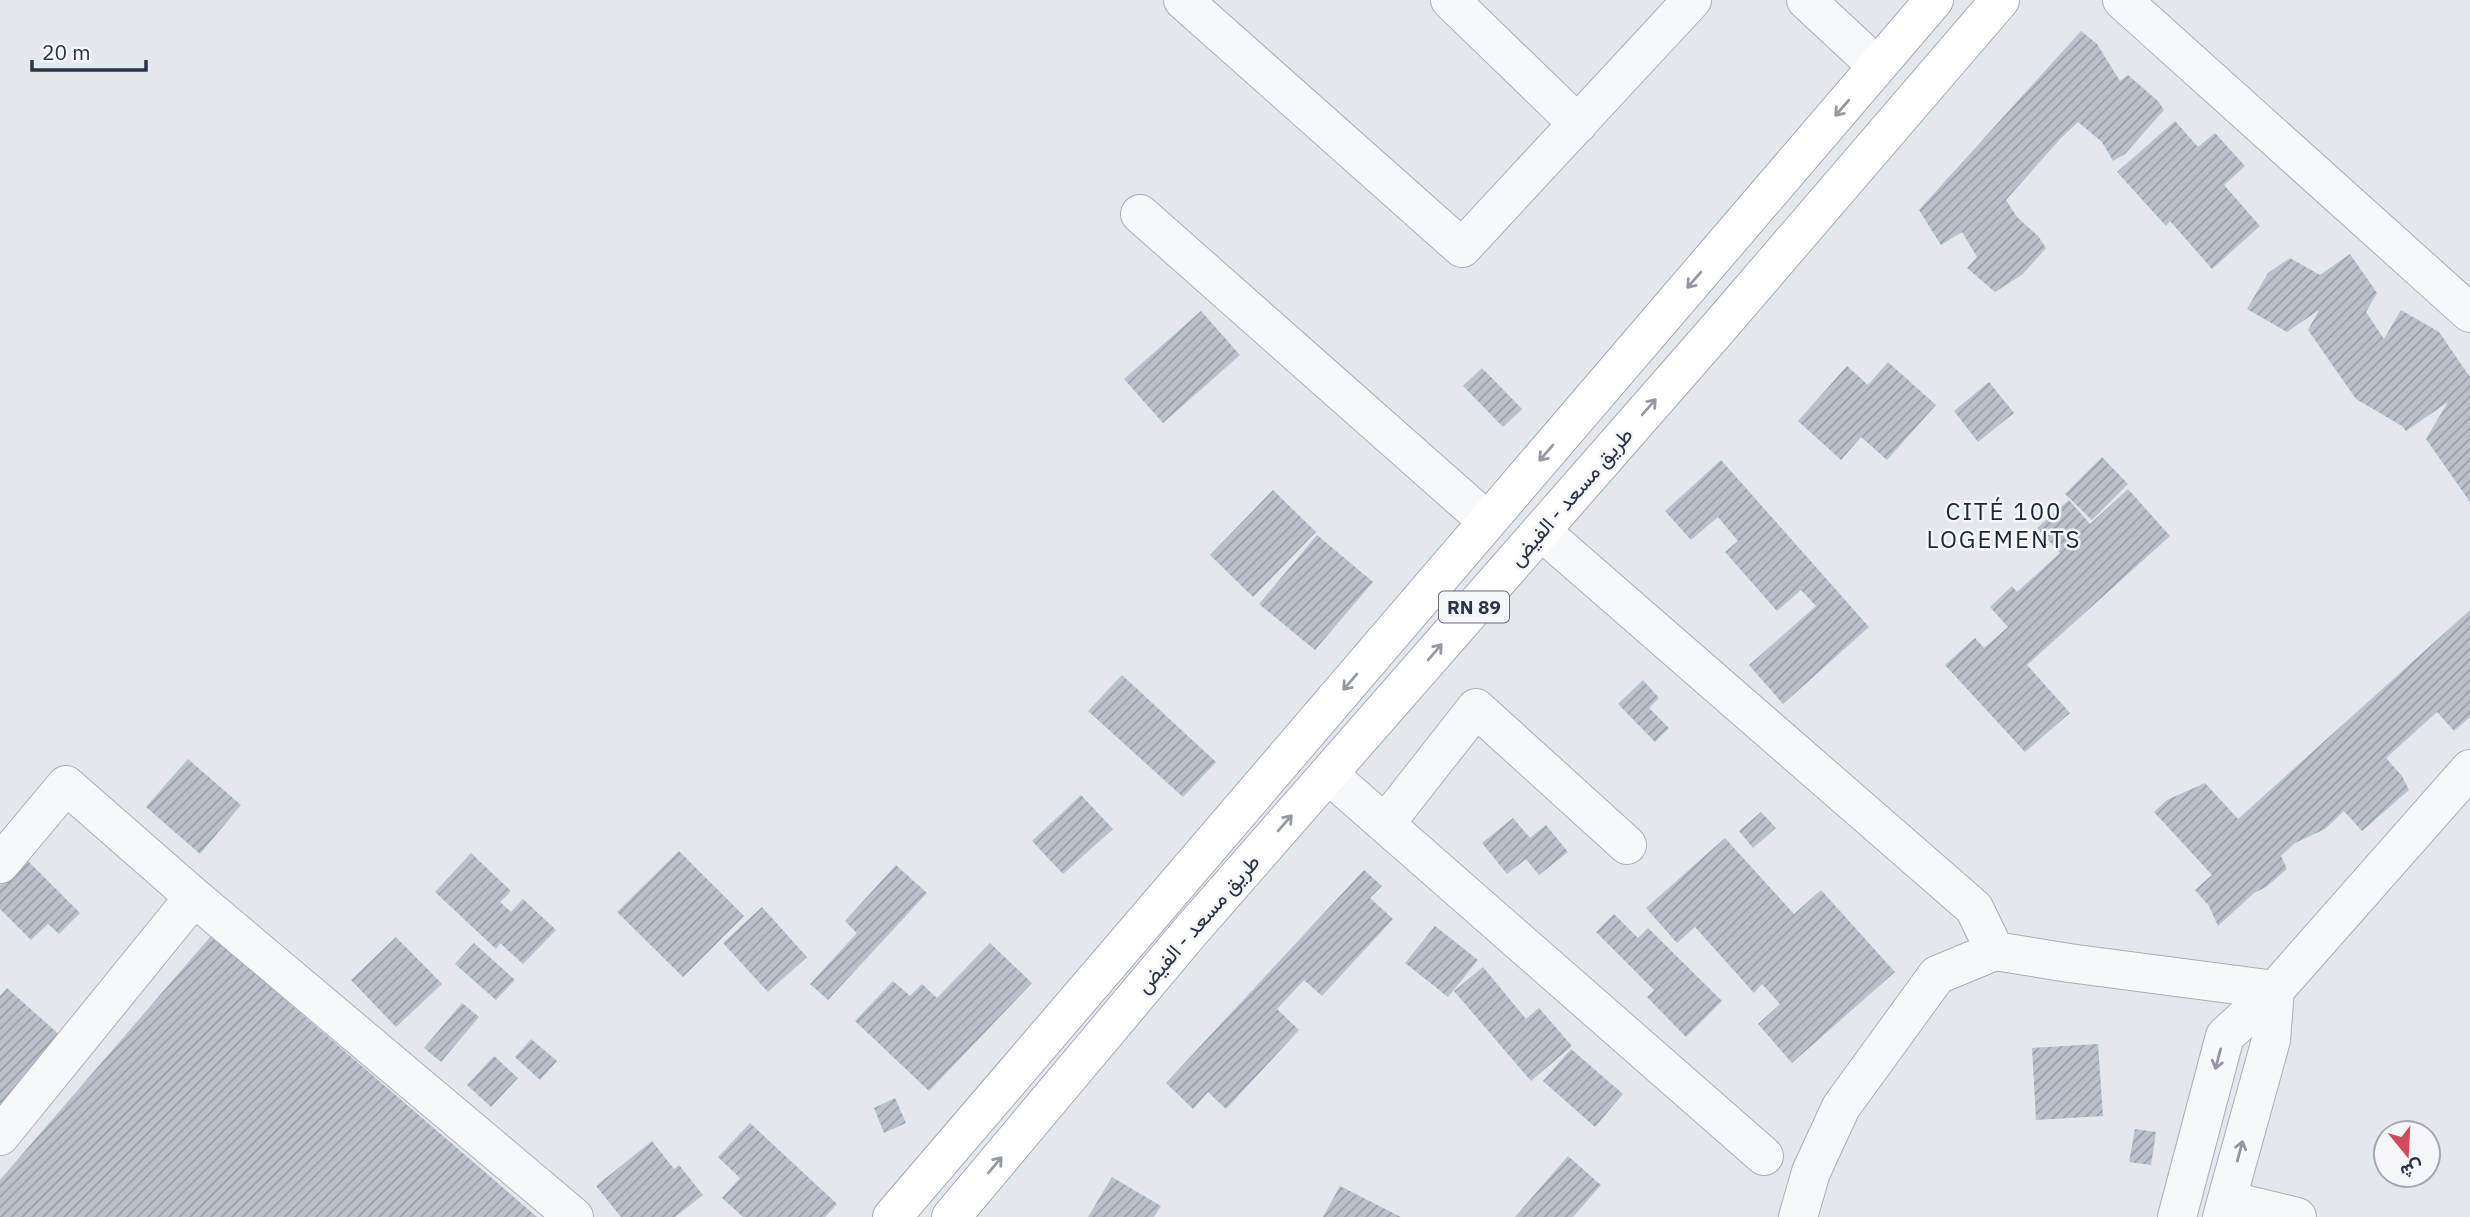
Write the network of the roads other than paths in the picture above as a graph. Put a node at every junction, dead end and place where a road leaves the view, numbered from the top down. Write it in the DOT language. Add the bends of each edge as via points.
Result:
graph roads {
  1 [pos="1450,0"];
  2 [pos="1692,0"];
  3 [pos="1806,0"];
  4 [pos="1934,0"];
  5 [pos="2000,0"];
  6 [pos="2122,0"];
  7 [pos="1193,3"];
  8 [pos="1877,66"];
  9 [pos="1578,124"];
  10 [pos="1140,214"];
  11 [pos="2470,313"];
  12 [pos="1488,521"];
  13 [pos="1541,531"];
  14 [pos="2470,769"];
  15 [pos="1328,774"];
  16 [pos="1385,824"];
  17 [pos="1627,845"];
  18 [pos="0,864"];
  19 [pos="194,897"];
  20 [pos="1995,951"];
  21 [pos="2275,990"];
  22 [pos="0,1136"];
  23 [pos="1764,1156"];
  24 [pos="2224,1209"];
  25 [pos="574,1217"];
  26 [pos="892,1217"];
  27 [pos="951,1217"];
  28 [pos="1798,1217"];
  29 [pos="2177,1217"];
  30 [pos="2297,1217"];
  1 -- 9 [label="street"];
  2 -- 9 [label="street"];
  3 -- 8 [label="street"];
  4 -- 8 [label="main road, طريق مسعد - الفيض / RN 89"];
  13 -- 5 [label="main road, طريق مسعد - الفيض / RN 89, one-way"];
  6 -- 11 [label="street"];
  7 -- 9 [label="street" via="1462,248"];
  8 -- 12 [label="main road, طريق مسعد - الفيض / RN 89, one-way"];
  10 -- 12 [label="street"];
  12 -- 26 [label="main road, طريق مسعد - الفيض / RN 89, one-way"];
  15 -- 13 [label="main road, طريق مسعد - الفيض / RN 89, one-way"];
  13 -- 20 [label="street" via="1974,908"];
  14 -- 21 [label="street"];
  15 -- 16 [label="street"];
  27 -- 15 [label="main road, طريق مسعد - الفيض / RN 89, one-way"];
  16 -- 17 [label="street" via="1476,708"];
  16 -- 23 [label="street"];
  18 -- 19 [label="street" via="66,785"];
  19 -- 22 [label="street"];
  19 -- 25 [label="street"];
  20 -- 21 [label="street"];
  20 -- 28 [label="street" via="1937,975 1841,1107 1811,1172"];
  24 -- 21 [label="street, one-way" via="2271,1040"];
  21 -- 29 [label="street, one-way" via="2224,1036"];
  24 -- 30 [label="street"];
}
